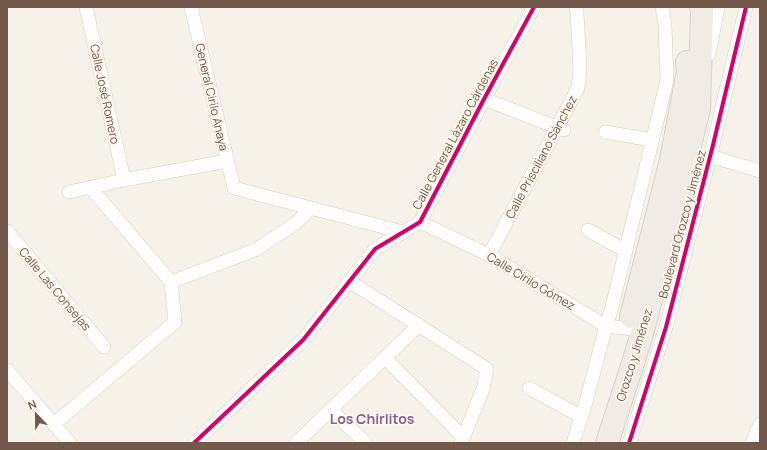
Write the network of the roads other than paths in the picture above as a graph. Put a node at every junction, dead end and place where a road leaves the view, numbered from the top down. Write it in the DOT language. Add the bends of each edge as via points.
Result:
graph roads {
  1 [pos="86,7"];
  2 [pos="191,7"];
  3 [pos="534,7"];
  4 [pos="576,7"];
  5 [pos="662,7"];
  6 [pos="686,7"];
  7 [pos="701,7"];
  8 [pos="718,7"];
  9 [pos="746,7"];
  10 [pos="484,98"];
  11 [pos="699,109"];
  12 [pos="562,129"];
  13 [pos="605,132"];
  14 [pos="652,140"];
  15 [pos="710,156"];
  16 [pos="227,161"];
  17 [pos="760,171"];
  18 [pos="124,180"];
  19 [pos="91,188"];
  20 [pos="69,192"];
  21 [pos="311,208"];
  22 [pos="420,222"];
  23 [pos="588,230"];
  24 [pos="7,231"];
  25 [pos="403,232"];
  26 [pos="626,251"];
  27 [pos="488,255"];
  28 [pos="171,282"];
  29 [pos="349,282"];
  30 [pos="419,325"];
  31 [pos="606,326"];
  32 [pos="636,329"];
  33 [pos="104,347"];
  34 [pos="385,358"];
  35 [pos="7,370"];
  36 [pos="529,388"];
  37 [pos="331,410"];
  38 [pos="582,417"];
  39 [pos="54,424"];
  40 [pos="760,424"];
  41 [pos="462,440"];
  42 [pos="70,443"];
  43 [pos="194,443"];
  44 [pos="296,443"];
  45 [pos="366,443"];
  46 [pos="573,443"];
  47 [pos="593,443"];
  48 [pos="607,443"];
  49 [pos="629,443"];
  50 [pos="752,443"];
  1 -- 18 [label="street, Calle José Romero"];
  2 -- 16 [label="street, General Cirilo Anaya"];
  3 -- 10 [label="street, Calle General Lázaro Cárdenas"];
  4 -- 12 [label="street, Calle Prisciliano Sánchez" via="580,68 578,88"];
  5 -- 14 [label="street" via="667,80"];
  6 -- 32 [label="highway, Orozco y Jiménez" via="688,71"];
  7 -- 11 [label="highway, Orozco y Jiménez"];
  8 -- 11 [label="street"];
  9 -- 15 [label="street, Boulevard Orozco y Jiménez"];
  10 -- 12 [label="street"];
  10 -- 22 [label="street, Calle General Lázaro Cárdenas"];
  11 -- 32 [label="highway, Orozco y Jiménez" via="667,239"];
  12 -- 27 [label="street, Calle Prisciliano Sánchez"];
  13 -- 14 [label="street"];
  14 -- 26 [label="street"];
  15 -- 17 [label="street"];
  15 -- 49 [label="street, Boulevard Orozco y Jiménez" via="666,327"];
  16 -- 18 [label="street"];
  16 -- 21 [label="street, General Cirilo Anaya" via="234,188"];
  18 -- 19 [label="street"];
  19 -- 20 [label="street"];
  19 -- 28 [label="street"];
  21 -- 25 [label="street"];
  21 -- 28 [label="street" via="296,223 255,250"];
  22 -- 25 [label="street, Calle General Lázaro Cárdenas"];
  22 -- 27 [label="street, Calle Cirilo Gómez"];
  23 -- 26 [label="street"];
  24 -- 33 [label="street, Calle Las Consejas"];
  25 -- 29 [label="street, Calle General Lázaro Cárdenas" via="375,249"];
  26 -- 31 [label="street"];
  27 -- 31 [label="street, Calle Cirilo Gómez"];
  28 -- 39 [label="street" via="175,322"];
  29 -- 30 [label="street"];
  29 -- 43 [label="street, Calle General Lázaro Cárdenas" via="304,340"];
  30 -- 34 [label="street"];
  30 -- 41 [label="street" via="487,369 483,389"];
  31 -- 32 [label="street, Calle Cirilo Gómez"];
  31 -- 38 [label="street"];
  32 -- 47 [label="highway, Orozco y Jiménez" via="618,364"];
  32 -- 48 [label="highway, Orozco y Jiménez" via="633,363"];
  34 -- 37 [label="street"];
  34 -- 41 [label="street"];
  35 -- 39 [label="street"];
  36 -- 38 [label="street"];
  37 -- 44 [label="street"];
  37 -- 45 [label="street"];
  38 -- 46 [label="street"];
  39 -- 42 [label="street"];
  40 -- 50 [label="street"];
}
